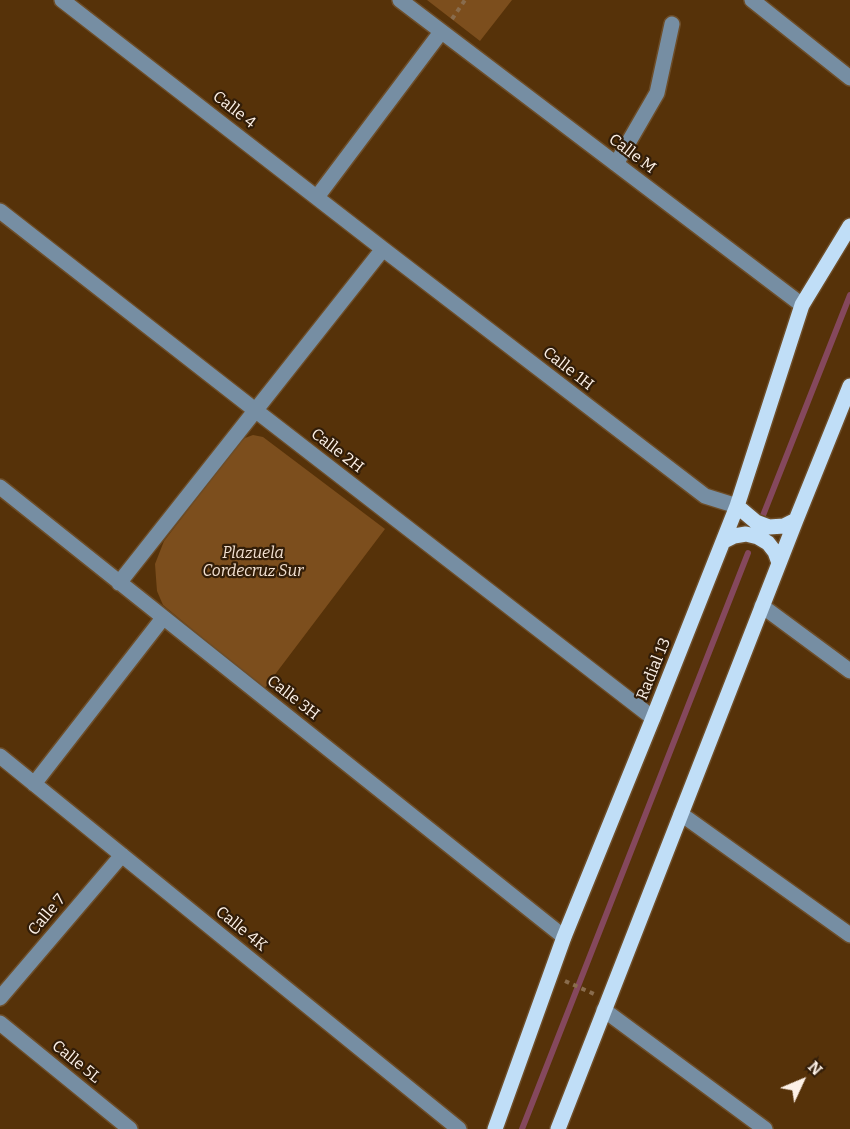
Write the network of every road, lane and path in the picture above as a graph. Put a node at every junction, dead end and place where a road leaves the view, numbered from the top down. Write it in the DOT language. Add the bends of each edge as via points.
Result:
graph roads {
  1 [pos="62,0"];
  2 [pos="400,0"];
  3 [pos="465,0"];
  4 [pos="752,0"];
  5 [pos="672,24"];
  6 [pos="441,32"];
  7 [pos="850,78"];
  8 [pos="616,164"];
  9 [pos="317,197"];
  10 [pos="0,211"];
  11 [pos="850,226"];
  12 [pos="382,249"];
  13 [pos="802,305"];
  14 [pos="850,386"];
  15 [pos="255,410"];
  16 [pos="845,413"];
  17 [pos="0,487"];
  18 [pos="737,506"];
  19 [pos="796,520"];
  20 [pos="724,541"];
  21 [pos="779,563"];
  22 [pos="119,583"];
  23 [pos="762,606"];
  24 [pos="163,618"];
  25 [pos="850,671"];
  26 [pos="653,718"];
  27 [pos="0,756"];
  28 [pos="34,784"];
  29 [pos="681,814"];
  30 [pos="122,855"];
  31 [pos="850,935"];
  32 [pos="564,937"];
  33 [pos="574,985"];
  34 [pos="590,992"];
  35 [pos="0,998"];
  36 [pos="604,1010"];
  37 [pos="0,1023"];
  38 [pos="130,1129"];
  39 [pos="459,1129"];
  40 [pos="495,1129"];
  41 [pos="558,1129"];
  42 [pos="765,1129"];
  1 -- 9 [label="street, Calle 4"];
  2 -- 6 [label="street, Calle M"];
  3 -- 6 [label="path"];
  4 -- 7 [label="street"];
  5 -- 8 [label="street" via="657,93"];
  6 -- 8 [label="street, Calle M"];
  6 -- 9 [label="street"];
  8 -- 13 [label="street, Calle M"];
  9 -- 12 [label="street, Calle 4"];
  10 -- 15 [label="street, Calle 2H"];
  11 -- 13 [label="main road, Radial 13"];
  12 -- 15 [label="street"];
  12 -- 18 [label="street, Calle 1H" via="705,496"];
  13 -- 18 [label="main road, Radial 13"];
  14 -- 16 [label="main road"];
  15 -- 22 [label="street"];
  15 -- 26 [label="street, Calle 2H"];
  16 -- 19 [label="main road"];
  17 -- 22 [label="street, Calle 3H"];
  18 -- 19 [label="main road" via="769,527"];
  18 -- 20 [label="main road, Radial 13"];
  19 -- 21 [label="main road"];
  20 -- 21 [label="main road" via="746,534 758,537 768,543"];
  20 -- 26 [label="main road, Radial 13"];
  21 -- 23 [label="main road"];
  22 -- 24 [label="street, Calle 3H"];
  23 -- 25 [label="street"];
  23 -- 29 [label="main road"];
  24 -- 28 [label="street"];
  24 -- 32 [label="street, Calle 3H"];
  26 -- 32 [label="main road, Radial 13"];
  27 -- 28 [label="street, Calle 4K"];
  28 -- 30 [label="street, Calle 4K"];
  29 -- 31 [label="street"];
  29 -- 36 [label="main road"];
  30 -- 35 [label="street, Calle 7"];
  30 -- 39 [label="street, Calle 4K"];
  32 -- 40 [label="main road, Radial 13"];
  33 -- 34 [label="path"];
  36 -- 41 [label="main road"];
  36 -- 42 [label="street"];
  37 -- 38 [label="street, Calle 5L"];
}
